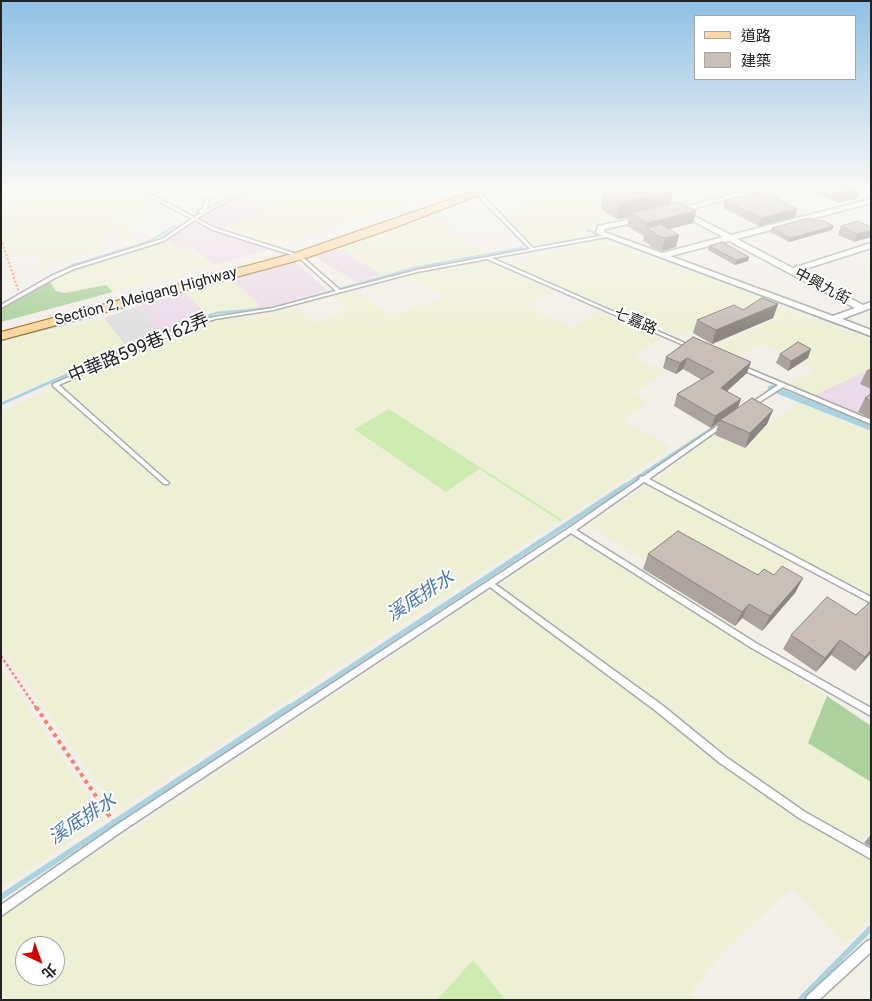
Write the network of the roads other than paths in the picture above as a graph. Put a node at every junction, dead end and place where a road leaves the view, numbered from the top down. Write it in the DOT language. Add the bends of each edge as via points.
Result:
graph roads {
  1 [pos="168,236"];
  2 [pos="236,236"];
  3 [pos="325,236"];
  4 [pos="356,236"];
  5 [pos="521,236"];
  6 [pos="588,236"];
  7 [pos="613,236"];
  8 [pos="735,236"];
  9 [pos="730,237"];
  10 [pos="871,245"];
  11 [pos="532,249"];
  12 [pos="283,250"];
  13 [pos="299,256"];
  14 [pos="661,256"];
  15 [pos="487,258"];
  16 [pos="792,271"];
  17 [pos="337,289"];
  18 [pos="866,306"];
  19 [pos="1,307"];
  20 [pos="834,319"];
  21 [pos="1,324"];
  22 [pos="871,333"];
  23 [pos="1,336"];
  24 [pos="702,351"];
  25 [pos="729,363"];
  26 [pos="782,385"];
  27 [pos="741,412"];
  28 [pos="733,418"];
  29 [pos="871,422"];
  30 [pos="642,478"];
  31 [pos="166,483"];
  32 [pos="571,530"];
  33 [pos="490,584"];
  34 [pos="871,600"];
  35 [pos="871,712"];
  36 [pos="871,854"];
  37 [pos="1,911"];
  38 [pos="871,945"];
  39 [pos="811,1000"];
  1 -- 19 [label="lane" via="73,268"];
  2 -- 12 [label="lane"];
  3 -- 12 [label="main road, Section 2, Meigang Highway"];
  4 -- 13 [label="main road, Section 2, Meigang Highway"];
  5 -- 11 [label="lane"];
  6 -- 11 [label="lane"];
  7 -- 14 [label="street"];
  8 -- 9 [label="street"];
  9 -- 14 [label="street"];
  9 -- 16 [label="street, 中興九街"];
  10 -- 16 [label="street"];
  11 -- 15 [label="lane"];
  12 -- 13 [label="lane"];
  12 -- 21 [label="main road, Section 2, Meigang Highway"];
  13 -- 17 [label="lane"];
  13 -- 23 [label="main road, Section 2, Meigang Highway"];
  14 -- 20 [label="street"];
  15 -- 17 [label="lane"];
  15 -- 24 [label="lane, 七嘉路"];
  16 -- 18 [label="street, 中興九街"];
  17 -- 31 [label="lane, 中華路599巷162弄" via="273,309 214,318 186,327 55,384"];
  18 -- 20 [label="street"];
  20 -- 22 [label="street"];
  25 -- 26 [label="lane"];
  26 -- 27 [label="lane"];
  26 -- 29 [label="lane"];
  28 -- 30 [label="lane"];
  30 -- 32 [label="lane"];
  30 -- 34 [label="lane"];
  32 -- 33 [label="lane"];
  32 -- 35 [label="lane" via="752,645"];
  33 -- 36 [label="lane" via="731,765 802,815"];
  33 -- 37 [label="lane" via="118,829"];
  38 -- 39 [label="lane"];
}
